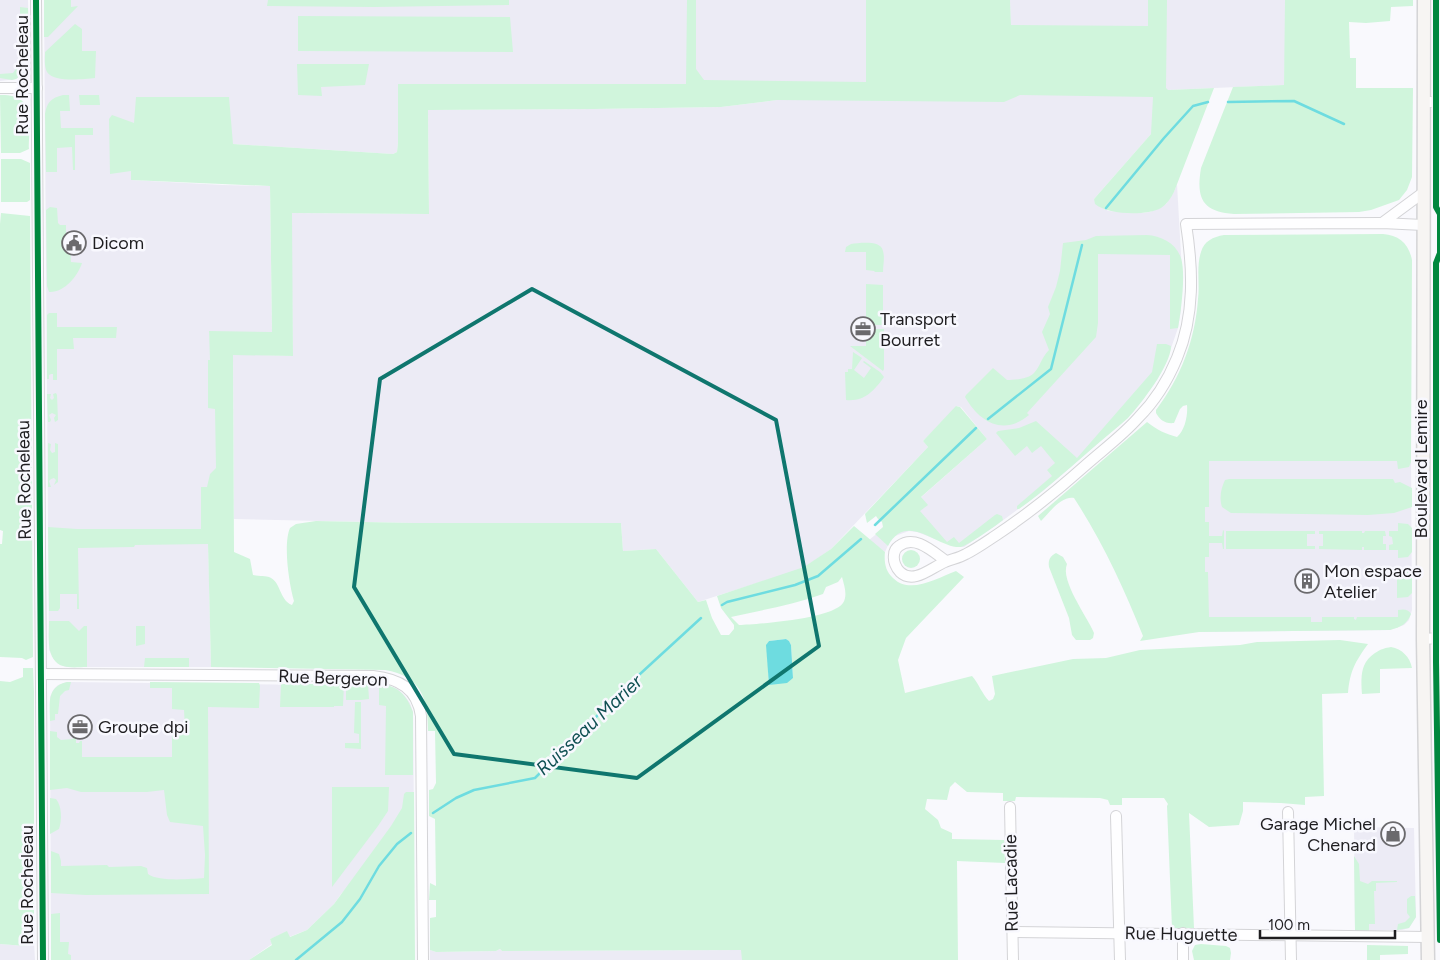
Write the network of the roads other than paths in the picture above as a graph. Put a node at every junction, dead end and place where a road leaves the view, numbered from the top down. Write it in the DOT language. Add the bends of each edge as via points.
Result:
graph roads {
  1 [pos="36,0"];
  2 [pos="1424,0"];
  3 [pos="0,88"];
  4 [pos="37,88"];
  5 [pos="1424,102"];
  6 [pos="1440,102"];
  7 [pos="1424,192"];
  8 [pos="1382,223"];
  9 [pos="1423,225"];
  10 [pos="946,561"];
  11 [pos="1440,638"];
  12 [pos="1423,639"];
  13 [pos="41,674"];
  14 [pos="1010,807"];
  15 [pos="1288,812"];
  16 [pos="1116,816"];
  17 [pos="1012,932"];
  18 [pos="1183,933"];
  19 [pos="1120,934"];
  20 [pos="1290,936"];
  21 [pos="1427,937"];
  22 [pos="43,960"];
  23 [pos="423,960"];
  24 [pos="1013,960"];
  25 [pos="1120,960"];
  26 [pos="1183,960"];
  27 [pos="1291,960"];
  28 [pos="1428,960"];
  1 -- 4 [label="street, Rue Rocheleau"];
  2 -- 5 [label="main road, Boulevard Lemire"];
  3 -- 4 [label="street"];
  4 -- 13 [label="street, Rue Rocheleau"];
  5 -- 6 [label="street"];
  5 -- 7 [label="main road, Boulevard Lemire"];
  7 -- 8 [label="street"];
  7 -- 9 [label="main road, Boulevard Lemire"];
  8 -- 9 [label="street"];
  8 -- 10 [label="street" via="1186,224 1191,280 1187,324 1175,362 1154,399 1133,424 1037,507 971,552"];
  9 -- 12 [label="main road, Boulevard Lemire"];
  10 -- 10 [label="street" via="913,542 896,548 894,556 899,572 910,576 924,574"];
  11 -- 12 [label="street"];
  12 -- 21 [label="main road, Boulevard Lemire"];
  13 -- 22 [label="street, Rue Rocheleau"];
  13 -- 23 [label="street, Rue Bergeron" via="374,676 392,679 405,686 415,697 421,716"];
  14 -- 17 [label="street, Rue Lacadie"];
  15 -- 20 [label="street"];
  16 -- 19 [label="street"];
  17 -- 19 [label="street, Rue Huguette"];
  17 -- 24 [label="street, Rue Lacadie"];
  18 -- 19 [label="street, Rue Huguette"];
  18 -- 20 [label="street, Rue Huguette"];
  18 -- 26 [label="street"];
  19 -- 25 [label="street"];
  20 -- 21 [label="street, Rue Huguette"];
  20 -- 27 [label="street"];
  21 -- 28 [label="main road, Boulevard Lemire"];
}
